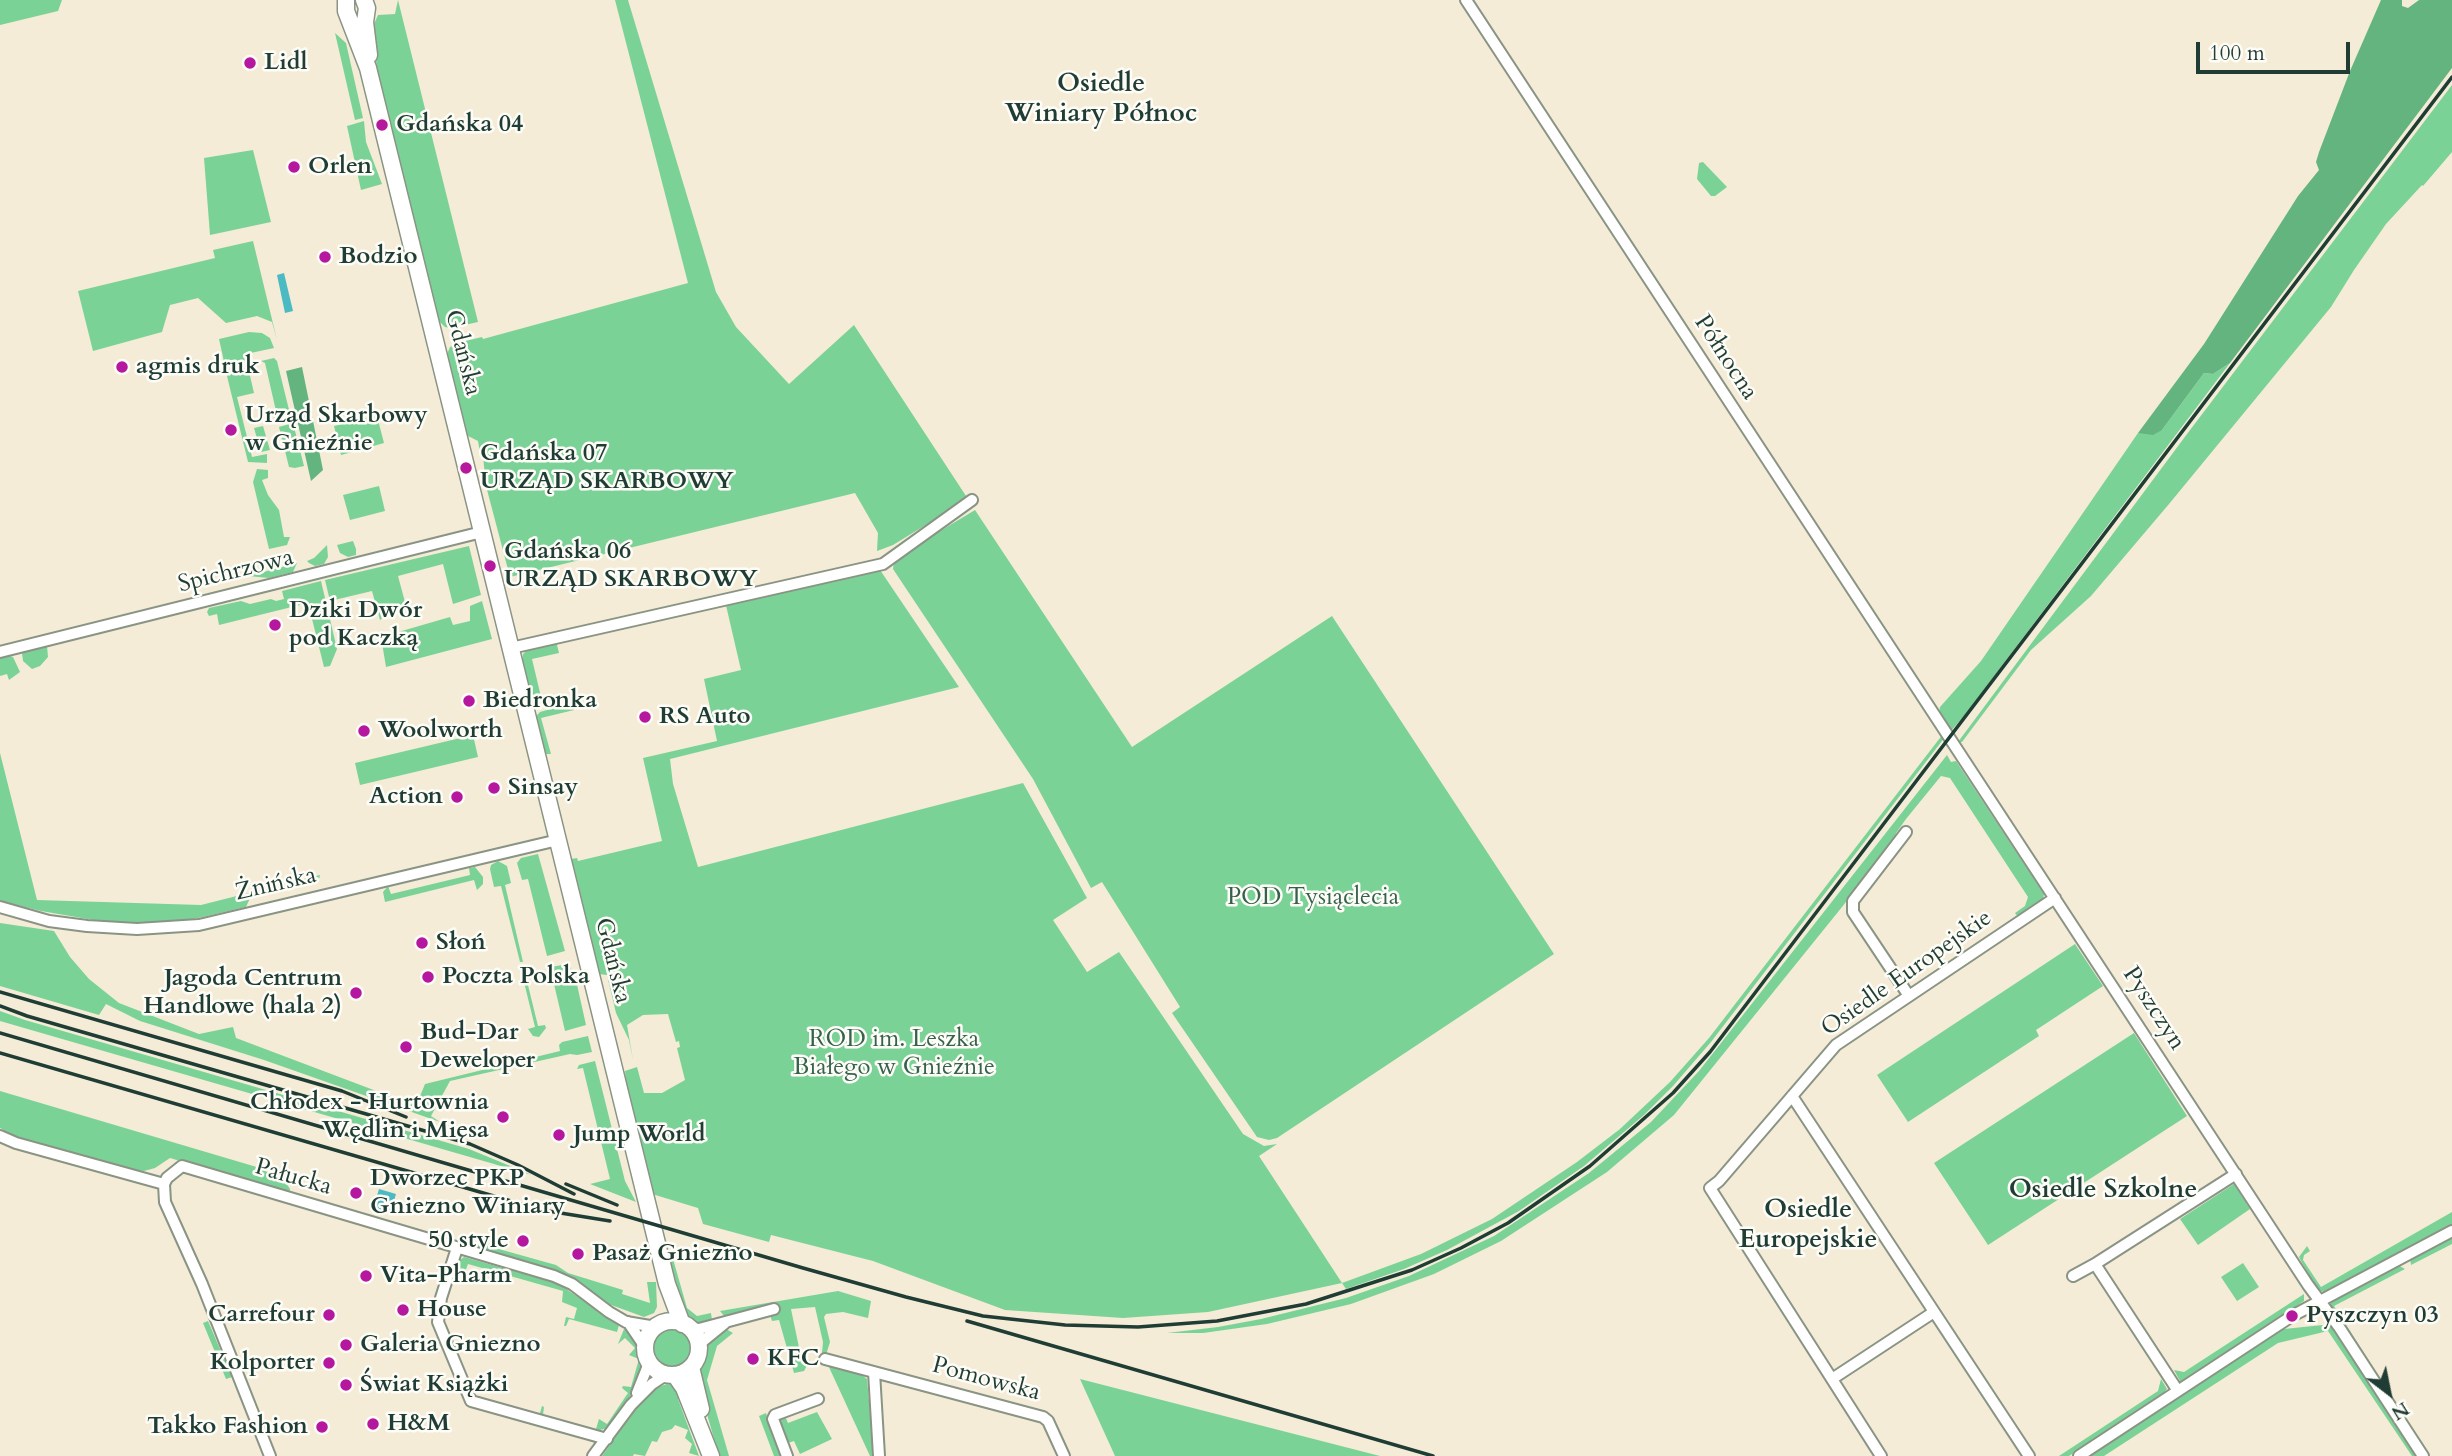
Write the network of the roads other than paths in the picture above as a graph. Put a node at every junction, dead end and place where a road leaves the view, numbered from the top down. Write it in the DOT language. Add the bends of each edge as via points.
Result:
graph roads {
  1 [pos="1466,0"];
  2 [pos="353,5"];
  3 [pos="972,500"];
  4 [pos="482,532"];
  5 [pos="511,648"];
  6 [pos="0,652"];
  7 [pos="1951,738"];
  8 [pos="1906,832"];
  9 [pos="558,839"];
  10 [pos="2056,898"];
  11 [pos="0,907"];
  12 [pos="1909,996"];
  13 [pos="1792,1096"];
  14 [pos="0,1136"];
  15 [pos="2236,1174"];
  16 [pos="164,1184"];
  17 [pos="2452,1231"];
  18 [pos="457,1248"];
  19 [pos="2095,1264"];
  20 [pos="2073,1276"];
  21 [pos="667,1284"];
  22 [pos="2320,1302"];
  23 [pos="774,1309"];
  24 [pos="1934,1312"];
  25 [pos="628,1322"];
  26 [pos="727,1322"];
  27 [pos="658,1326"];
  28 [pos="686,1326"];
  29 [pos="698,1345"];
  30 [pos="647,1354"];
  31 [pos="825,1359"];
  32 [pos="691,1367"];
  33 [pos="874,1372"];
  34 [pos="671,1375"];
  35 [pos="1832,1379"];
  36 [pos="2178,1391"];
  37 [pos="818,1399"];
  38 [pos="631,1405"];
  39 [pos="607,1439"];
  40 [pos="710,1452"];
  41 [pos="270,1456"];
  42 [pos="593,1456"];
  43 [pos="787,1456"];
  44 [pos="879,1456"];
  45 [pos="1064,1456"];
  46 [pos="1881,1456"];
  47 [pos="2029,1456"];
  48 [pos="2079,1456"];
  49 [pos="2423,1456"];
  1 -- 7 [label="street, Północna"];
  2 -- 4 [label="street, Gdańska"];
  3 -- 5 [label="street" via="883,564"];
  4 -- 5 [label="street, Gdańska"];
  4 -- 6 [label="street, Spichrzowa"];
  5 -- 9 [label="street, Gdańska"];
  7 -- 10 [label="street, Pyszczyn"];
  8 -- 12 [label="street" via="1853,901 1853,912"];
  9 -- 11 [label="street, Żnińska" via="198,925 87,926"];
  9 -- 21 [label="street, Gdańska"];
  10 -- 12 [label="street, Osiedle Europejskie"];
  10 -- 15 [label="street, Pyszczyn"];
  12 -- 13 [label="street, Osiedle Europejskie" via="1836,1045"];
  13 -- 24 [label="street"];
  13 -- 35 [label="street, Osiedle Europejskie" via="1710,1188"];
  14 -- 16 [label="street"];
  15 -- 19 [label="street"];
  15 -- 22 [label="street, Pyszczyn"];
  16 -- 18 [label="street, Pałucka" via="182,1166"];
  16 -- 41 [label="street" via="165,1202"];
  17 -- 22 [label="street"];
  18 -- 25 [label="street, Pałucka" via="554,1276"];
  18 -- 39 [label="street" via="438,1322 471,1401"];
  19 -- 20 [label="street"];
  19 -- 36 [label="street"];
  21 -- 27 [label="street, Gdańska"];
  21 -- 28 [label="street, Gdańska"];
  22 -- 36 [label="street"];
  22 -- 49 [label="street, Pyszczyn"];
  23 -- 26 [label="street"];
  24 -- 35 [label="street"];
  24 -- 47 [label="street"];
  25 -- 27 [label="street, Pałucka"];
  25 -- 30 [label="street, Pałucka"];
  26 -- 28 [label="street" via="699,1329"];
  26 -- 29 [label="street"];
  27 -- 28 [label="street" via="667,1322"];
  27 -- 30 [label="street" via="648,1336"];
  28 -- 29 [label="street"];
  29 -- 32 [label="street"];
  30 -- 34 [label="street" via="657,1370"];
  30 -- 38 [label="street" via="645,1379"];
  31 -- 33 [label="street, Pomowska"];
  32 -- 34 [label="street"];
  32 -- 40 [label="street"];
  33 -- 44 [label="street"];
  33 -- 45 [label="street, Pomowska" via="1043,1417"];
  34 -- 38 [label="street" via="652,1384"];
  34 -- 40 [label="street" via="684,1388"];
  35 -- 46 [label="street, Osiedle Europejskie"];
  36 -- 48 [label="street"];
  37 -- 43 [label="street" via="775,1415"];
  38 -- 39 [label="street"];
  39 -- 42 [label="street"];
}
